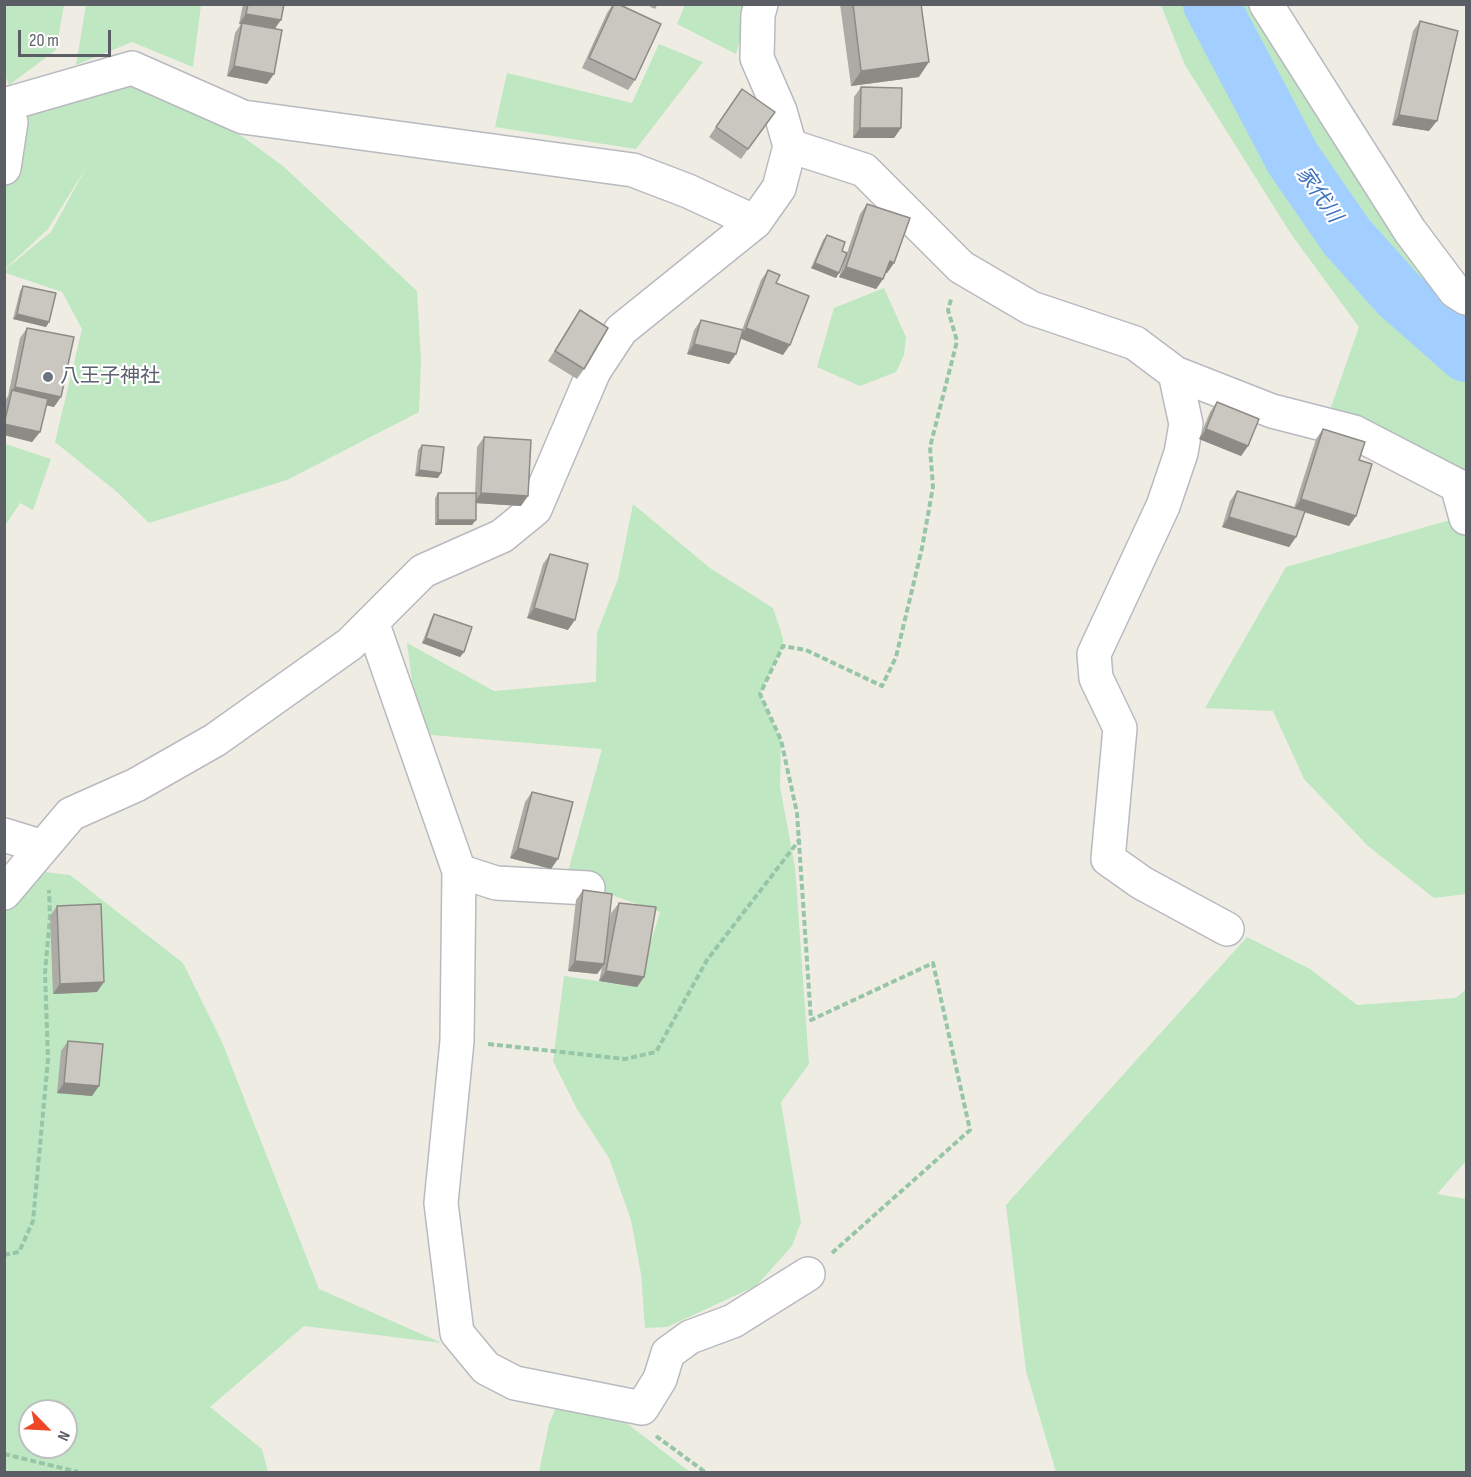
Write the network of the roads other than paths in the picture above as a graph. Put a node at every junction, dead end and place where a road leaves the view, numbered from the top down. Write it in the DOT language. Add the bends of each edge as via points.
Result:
graph roads {
  1 [pos="761,4"];
  2 [pos="1266,4"];
  3 [pos="4,106"];
  4 [pos="790,146"];
  5 [pos="4,168"];
  6 [pos="755,222"];
  7 [pos="1467,298"];
  8 [pos="1175,373"];
  9 [pos="1462,488"];
  10 [pos="1467,518"];
  11 [pos="372,622"];
  12 [pos="4,836"];
  13 [pos="43,847"];
  14 [pos="459,871"];
  15 [pos="588,888"];
  16 [pos="4,893"];
  17 [pos="1227,929"];
  18 [pos="808,1274"];
  1 -- 4 [label="street" via="757,58"];
  2 -- 7 [label="street" via="1410,231 1455,291"];
  3 -- 5 [label="street" via="11,122"];
  3 -- 6 [label="street" via="132,68 243,117 633,170"];
  4 -- 6 [label="street" via="779,188"];
  4 -- 8 [label="street" via="864,170 961,267 1031,308 1135,344"];
  6 -- 11 [label="street" via="621,330 594,371 535,509 502,536 423,571"];
  8 -- 9 [label="street" via="1272,411 1354,432"];
  8 -- 17 [label="street" via="1186,424 1181,453 1163,506 1094,654 1096,678 1120,728 1108,859 1142,883"];
  9 -- 10 [label="street"];
  11 -- 13 [label="street" via="350,644 215,740 136,785 71,814"];
  11 -- 14 [label="street"];
  12 -- 13 [label="street"];
  13 -- 16 [label="street"];
  14 -- 15 [label="street" via="496,883"];
  14 -- 18 [label="street" via="458,1041 441,1203 457,1332 486,1368 515,1383 642,1408 660,1380 668,1353 690,1337 733,1321"];
}
